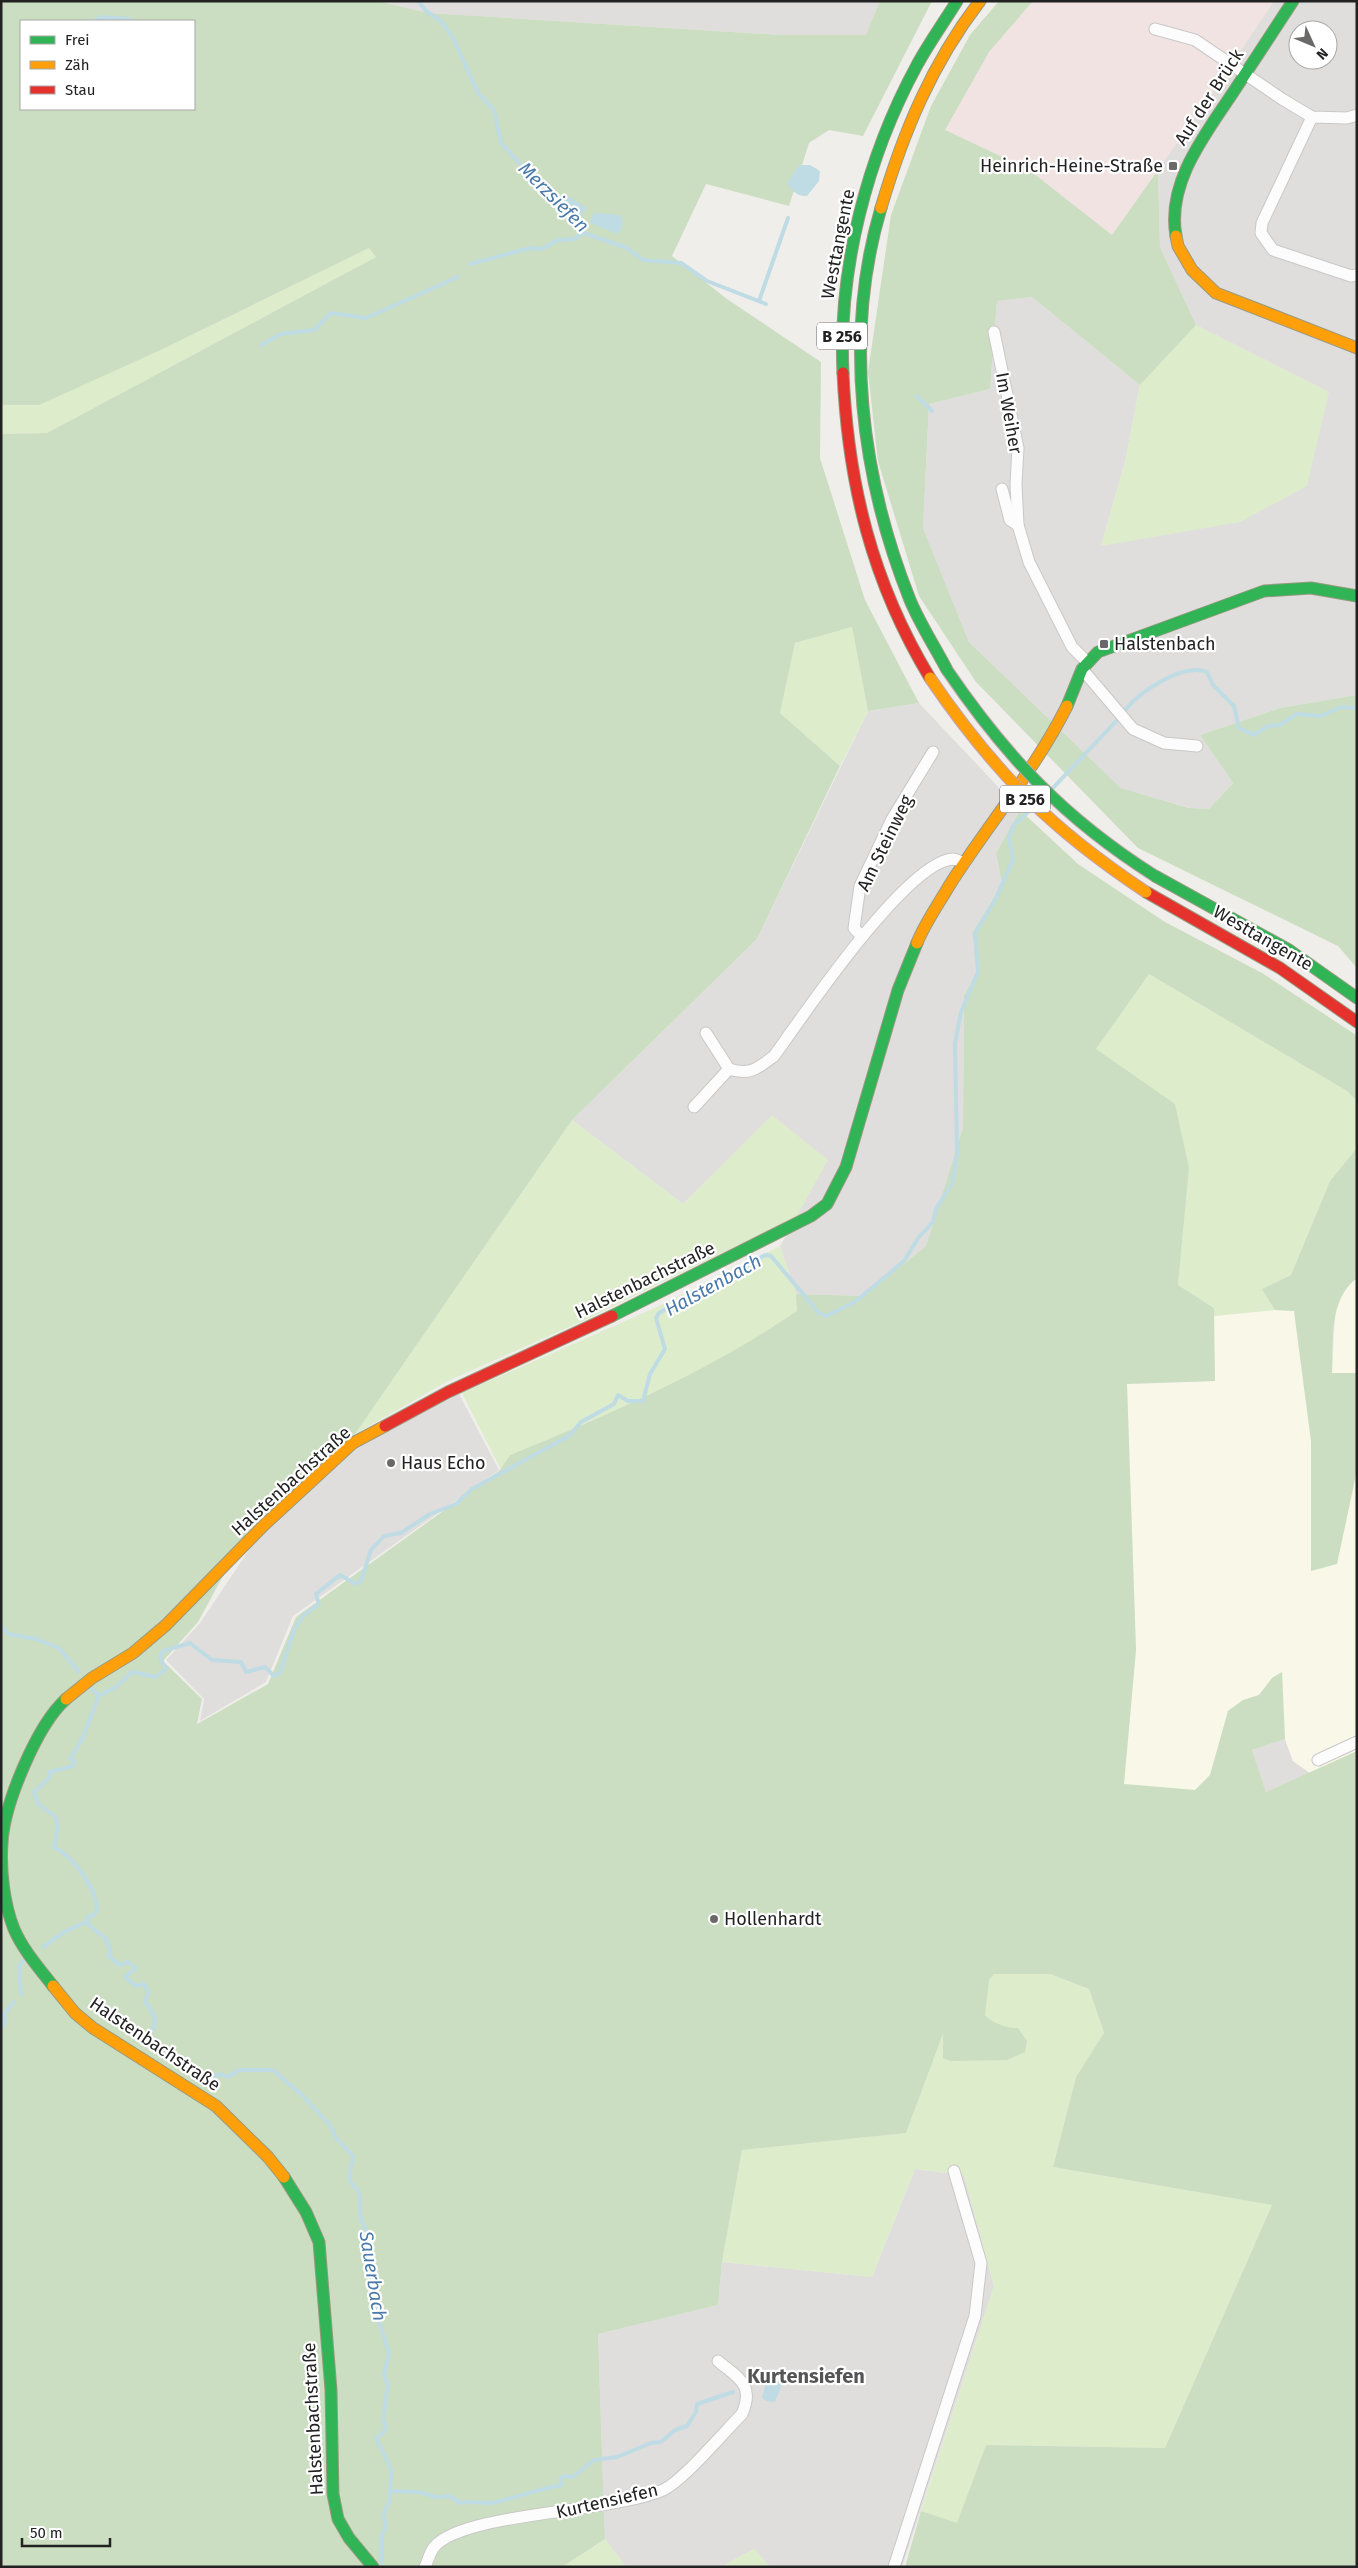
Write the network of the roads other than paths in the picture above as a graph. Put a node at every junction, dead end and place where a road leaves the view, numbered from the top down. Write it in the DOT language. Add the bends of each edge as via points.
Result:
graph roads {
  1 [pos="957,1"];
  2 [pos="980,1"];
  3 [pos="1292,1"];
  4 [pos="1155,29"];
  5 [pos="1246,73"];
  6 [pos="1357,115"];
  7 [pos="1312,117"];
  8 [pos="1357,276"];
  9 [pos="994,332"];
  10 [pos="1357,348"];
  11 [pos="1002,489"];
  12 [pos="1018,525"];
  13 [pos="1357,596"];
  14 [pos="1084,665"];
  15 [pos="1197,746"];
  16 [pos="933,752"];
  17 [pos="964,862"];
  18 [pos="862,937"];
  19 [pos="1357,998"];
  20 [pos="1357,1022"];
  21 [pos="706,1033"];
  22 [pos="729,1069"];
  23 [pos="694,1108"];
  24 [pos="1357,1742"];
  25 [pos="1318,1760"];
  26 [pos="954,2170"];
  27 [pos="718,2362"];
  28 [pos="373,2567"];
  29 [pos="425,2567"];
  30 [pos="894,2567"];
  1 -- 20 [label="main road, Westtangente / B 256, bridge" via="918,63 874,163 849,264 841,351 844,428 860,511 890,599 930,678 984,755 1048,821 1083,850 1146,892 1259,954 1318,991"];
  2 -- 19 [label="main road, Westtangente / B 256, bridge" via="943,56 913,112 896,157 871,246 861,325 863,414 870,466 882,523 915,613 947,670 998,744 1028,777 1096,837 1155,876 1289,950"];
  3 -- 5 [label="main road, Auf der Brück"];
  4 -- 5 [label="street" via="1195,40"];
  5 -- 7 [label="street"];
  5 -- 10 [label="main road, Auf der Brück" via="1204,136 1181,178 1173,214 1174,233 1180,251 1201,282 1216,293"];
  6 -- 7 [label="street" via="1347,118"];
  7 -- 8 [label="street" via="1262,223 1261,233 1273,250"];
  9 -- 12 [label="street, Im Weiher" via="1018,448"];
  11 -- 12 [label="street, Im Weiher" via="1010,520"];
  12 -- 14 [label="street, Im Weiher" via="1033,571"];
  13 -- 14 [label="main road" via="1313,587 1264,591 1098,652"];
  14 -- 15 [label="street, Im Weiher" via="1133,729 1164,743"];
  14 -- 17 [label="main road, Halstenbachstraße" via="1052,736"];
  16 -- 18 [label="street, Am Steinweg" via="892,819 860,886 854,928"];
  17 -- 18 [label="street, Am Steinweg" via="954,859 931,868 902,891"];
  17 -- 28 [label="main road, Halstenbachstraße" via="937,904 908,962 846,1167 827,1204 811,1216 647,1300 448,1392 353,1443 263,1526 166,1625 133,1653 64,1700 47,1720 11,1802 2,1842 4,1886 14,1929 29,1956 75,2012 93,2028 216,2106 237,2125 274,2164 306,2212 319,2242 331,2390 333,2494 338,2520"];
  18 -- 22 [label="street, Am Steinweg" via="774,1056 758,1069 741,1073"];
  21 -- 22 [label="street"];
  22 -- 23 [label="street"];
  24 -- 25 [label="street"];
  26 -- 30 [label="street" via="981,2263 975,2316"];
  27 -- 29 [label="street, Kurtensiefen" via="736,2374 745,2385 748,2402 742,2414 665,2489 584,2509 491,2523 457,2532 435,2546"];
}
